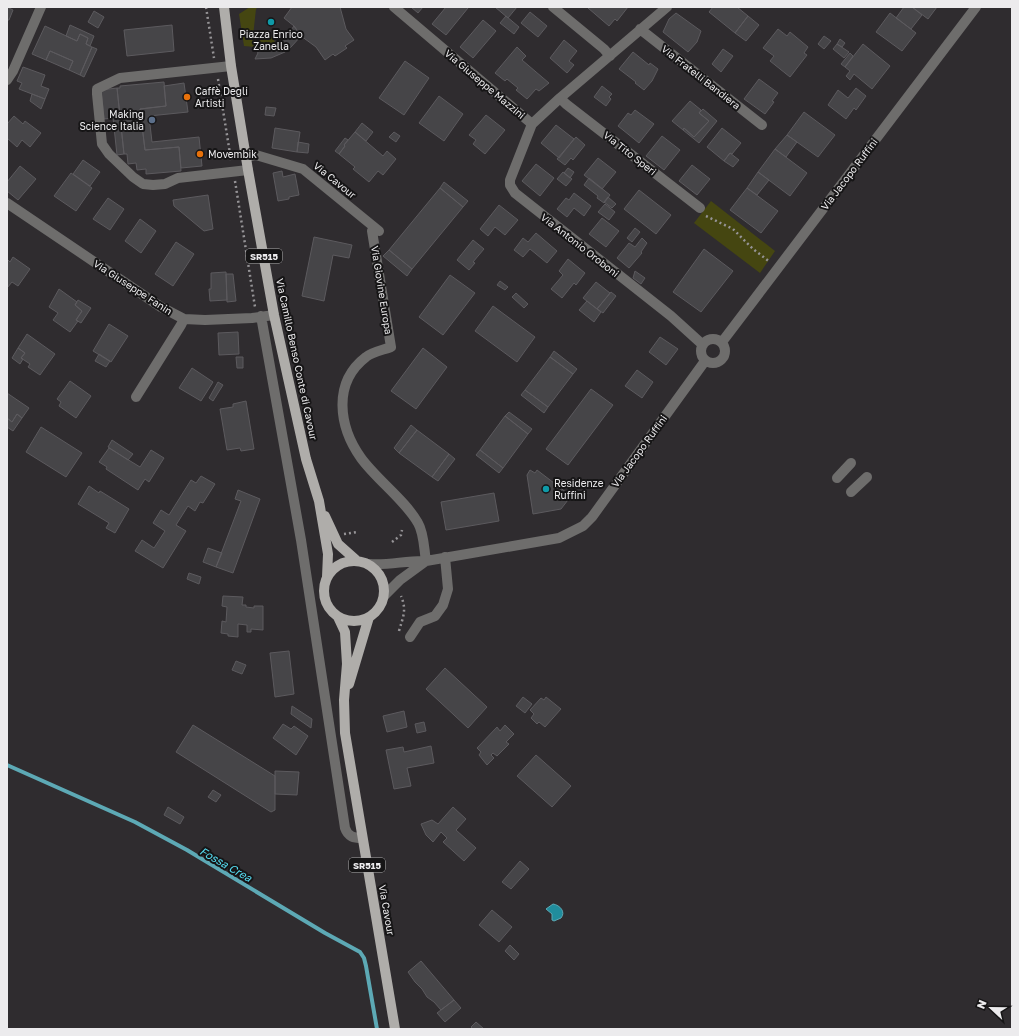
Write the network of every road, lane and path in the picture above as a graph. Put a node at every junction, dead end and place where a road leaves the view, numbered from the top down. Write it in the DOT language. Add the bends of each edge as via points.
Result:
graph roads {
  1 [pos="41,7"];
  2 [pos="224,7"];
  3 [pos="394,7"];
  4 [pos="553,7"];
  5 [pos="667,7"];
  6 [pos="976,7"];
  7 [pos="640,29"];
  8 [pos="610,56"];
  9 [pos="231,66"];
  10 [pos="7,80"];
  11 [pos="560,98"];
  12 [pos="532,124"];
  13 [pos="762,125"];
  14 [pos="246,157"];
  15 [pos="248,170"];
  16 [pos="7,203"];
  17 [pos="700,208"];
  18 [pos="376,231"];
  19 [pos="770,262"];
  20 [pos="274,315"];
  21 [pos="261,316"];
  22 [pos="184,319"];
  23 [pos="722,342"];
  24 [pos="703,345"];
  25 [pos="706,361"];
  26 [pos="136,397"];
  27 [pos="851,463"];
  28 [pos="867,477"];
  29 [pos="837,478"];
  30 [pos="851,492"];
  31 [pos="319,501"];
  32 [pos="402,530"];
  33 [pos="357,532"];
  34 [pos="339,534"];
  35 [pos="392,542"];
  36 [pos="445,557"];
  37 [pos="356,560"];
  38 [pos="426,561"];
  39 [pos="369,564"];
  40 [pos="327,577"];
  41 [pos="384,596"];
  42 [pos="401,596"];
  43 [pos="338,616"];
  44 [pos="369,617"];
  45 [pos="399,631"];
  46 [pos="410,637"];
  47 [pos="344,700"];
  48 [pos="362,838"];
  49 [pos="395,1029"];
  1 -- 10 [label="street"];
  2 -- 9 [label="main road, Via Camillo Benso Conte di Cavour / SR515"];
  3 -- 12 [label="street, Via Giuseppe Mazzini"];
  4 -- 8 [label="street"];
  5 -- 7 [label="street, Via Giuseppe Mazzini"];
  6 -- 23 [label="street, Via Jacopo Ruffini"];
  7 -- 8 [label="street, Via Giuseppe Mazzini"];
  7 -- 13 [label="street, Via Fratelli Bandiera"];
  8 -- 11 [label="street, Via Giuseppe Mazzini"];
  9 -- 14 [label="main road, Via Camillo Benso Conte di Cavour / SR515"];
  9 -- 15 [label="street" via="120,78 102,86 97,94 102,144 133,177 144,184 165,184 178,178"];
  11 -- 12 [label="street, Via Giuseppe Mazzini"];
  11 -- 17 [label="street, Via Tito Speri"];
  12 -- 24 [label="street, Via Antonio Oroboni" via="510,180 515,193 671,316"];
  14 -- 15 [label="main road, Via Camillo Benso Conte di Cavour / SR515"];
  14 -- 18 [label="street, Via Cavour" via="256,155 303,169"];
  15 -- 20 [label="main road, Via Camillo Benso Conte di Cavour / SR515"];
  16 -- 22 [label="street, Via Giuseppe Fanin" via="161,307"];
  17 -- 19 [label="path" via="708,217 733,229"];
  18 -- 38 [label="street, Via Giovine Europa" via="391,347 367,356 355,368 343,391 342,408 346,430 362,460 407,508 420,527"];
  20 -- 21 [label="street, Via Giuseppe Fanin"];
  20 -- 31 [label="main road, Via Camillo Benso Conte di Cavour / SR515" via="306,459"];
  21 -- 22 [label="street, Via Giuseppe Fanin"];
  21 -- 48 [label="street" via="301,540 346,828 354,838"];
  22 -- 26 [label="street"];
  23 -- 24 [label="street" via="712,338"];
  23 -- 25 [label="street" via="726,350 723,358 715,363"];
  24 -- 25 [label="street" via="701,352"];
  25 -- 36 [label="street, Via Jacopo Ruffini" via="592,517 582,526 559,538"];
  27 -- 29 [label="street"];
  28 -- 30 [label="street"];
  31 -- 37 [label="main road, SR515" via="338,544"];
  31 -- 40 [label="main road, SR515" via="328,554"];
  32 -- 35 [label="path"];
  33 -- 34 [label="path"];
  36 -- 38 [label="street, Via Jacopo Ruffini"];
  36 -- 46 [label="street" via="448,589 443,605 435,616 420,622"];
  37 -- 39 [label="main road"];
  37 -- 40 [label="main road" via="339,564"];
  38 -- 39 [label="street, Via Jacopo Ruffini"];
  38 -- 41 [label="street, Via Jacopo Ruffini" via="400,580"];
  39 -- 41 [label="main road" via="382,578"];
  40 -- 43 [label="main road" via="324,586 326,603"];
  41 -- 44 [label="main road" via="379,608"];
  42 -- 45 [label="path" via="404,612"];
  43 -- 44 [label="main road" via="354,621"];
  43 -- 47 [label="main road, Via Cavour / SR515" via="345,632 347,664"];
  44 -- 47 [label="main road, Via Cavour / SR515"];
  47 -- 48 [label="main road, Via Cavour / SR515" via="345,733"];
  48 -- 49 [label="main road, Via Cavour / SR515"];
}
